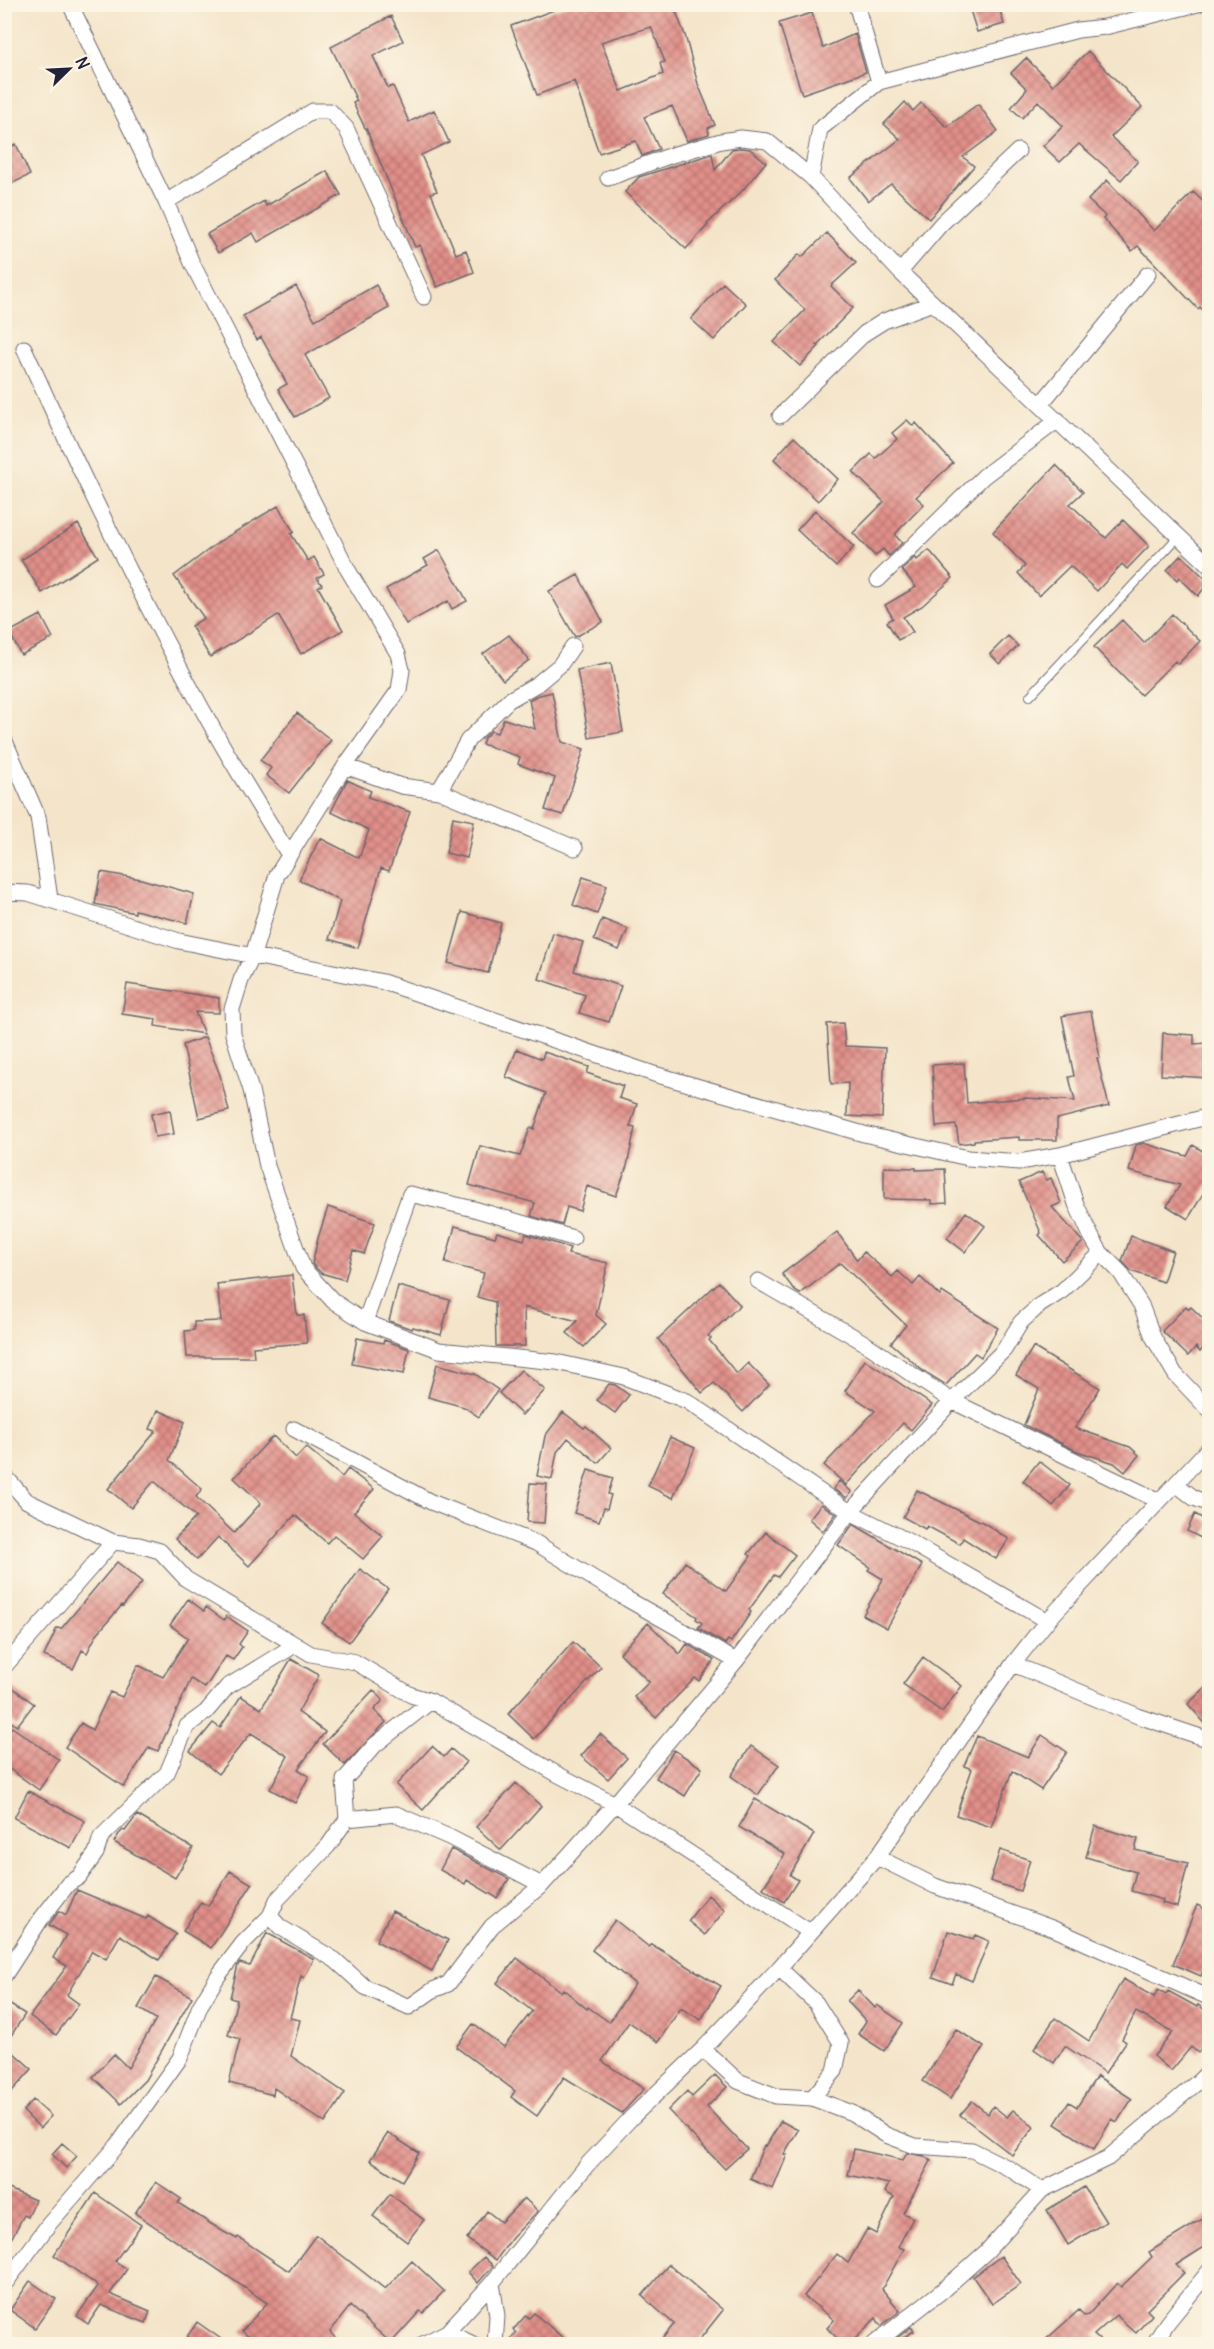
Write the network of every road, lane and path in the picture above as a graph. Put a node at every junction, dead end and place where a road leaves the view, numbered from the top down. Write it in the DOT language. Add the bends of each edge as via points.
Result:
graph roads {
  1 [pos="70,4"];
  2 [pos="856,4"];
  3 [pos="1198,4"];
  4 [pos="879,82"];
  5 [pos="1018,151"];
  6 [pos="811,177"];
  7 [pos="608,178"];
  8 [pos="166,202"];
  9 [pos="900,272"];
  10 [pos="1148,274"];
  11 [pos="424,297"];
  12 [pos="933,303"];
  13 [pos="24,348"];
  14 [pos="1040,405"];
  15 [pos="780,416"];
  16 [pos="1058,420"];
  17 [pos="1178,537"];
  18 [pos="1209,566"];
  19 [pos="878,580"];
  20 [pos="573,645"];
  21 [pos="1030,696"];
  22 [pos="4,739"];
  23 [pos="345,766"];
  24 [pos="439,791"];
  25 [pos="575,848"];
  26 [pos="289,855"];
  27 [pos="4,892"];
  28 [pos="50,899"];
  29 [pos="254,955"];
  30 [pos="1209,1116"];
  31 [pos="1060,1155"];
  32 [pos="573,1238"];
  33 [pos="1101,1253"];
  34 [pos="758,1281"];
  35 [pos="365,1322"];
  36 [pos="952,1401"];
  37 [pos="1209,1411"];
  38 [pos="294,1429"];
  39 [pos="1209,1447"];
  40 [pos="4,1475"];
  41 [pos="1176,1484"];
  42 [pos="1159,1501"];
  43 [pos="1209,1504"];
  44 [pos="850,1512"];
  45 [pos="113,1542"];
  46 [pos="1047,1621"];
  47 [pos="295,1645"];
  48 [pos="736,1660"];
  49 [pos="1013,1664"];
  50 [pos="4,1667"];
  51 [pos="431,1701"];
  52 [pos="1209,1740"];
  53 [pos="615,1804"];
  54 [pos="347,1819"];
  55 [pos="877,1857"];
  56 [pos="542,1885"];
  57 [pos="270,1917"];
  58 [pos="810,1932"];
  59 [pos="779,1968"];
  60 [pos="4,1976"];
  61 [pos="1209,1998"];
  62 [pos="703,2049"];
  63 [pos="1209,2070"];
  64 [pos="812,2098"];
  65 [pos="1042,2190"];
  66 [pos="1209,2270"];
  67 [pos="492,2283"];
  68 [pos="4,2285"];
  69 [pos="443,2338"];
  70 [pos="423,2344"];
  71 [pos="473,2344"];
  72 [pos="495,2344"];
  73 [pos="874,2344"];
  74 [pos="1154,2344"];
  1 -- 8 [label="street"];
  2 -- 4 [label="street"];
  3 -- 4 [label="street" via="1078,30"];
  4 -- 6 [label="street" via="820,129"];
  5 -- 9 [label="street" via="940,224"];
  6 -- 7 [label="street" via="767,141 741,138 672,155"];
  6 -- 9 [label="street"];
  8 -- 11 [label="street" via="313,111 330,111 346,128"];
  8 -- 23 [label="street" via="192,263 348,570 399,654 399,690"];
  9 -- 12 [label="street"];
  10 -- 14 [label="street"];
  12 -- 14 [label="street"];
  12 -- 15 [label="street" via="884,321 865,333"];
  13 -- 26 [label="street" via="76,465 153,613 217,735"];
  14 -- 16 [label="street"];
  16 -- 17 [label="street"];
  16 -- 19 [label="street" via="984,476"];
  17 -- 18 [label="street"];
  17 -- 21 [label="lane"];
  20 -- 24 [label="street" via="560,665 509,700 468,740"];
  22 -- 28 [label="street" via="38,817"];
  23 -- 24 [label="street" via="401,786"];
  23 -- 26 [label="street"];
  24 -- 25 [label="street"];
  26 -- 29 [label="street" via="277,875"];
  27 -- 28 [label="street"];
  28 -- 29 [label="street" via="179,941"];
  29 -- 31 [label="street" via="383,982 654,1074 864,1134 968,1158 1019,1162"];
  29 -- 35 [label="street" via="232,1008 233,1035 251,1090 267,1166 303,1268 333,1301"];
  30 -- 31 [label="street"];
  31 -- 33 [label="street" via="1076,1204"];
  32 -- 35 [label="street" via="410,1194"];
  33 -- 36 [label="street" via="1062,1291 1021,1322 1004,1350"];
  33 -- 37 [label="street" via="1120,1272 1141,1305 1174,1374"];
  34 -- 36 [label="street" via="863,1342"];
  35 -- 44 [label="street" via="439,1350 556,1362 624,1377 687,1401"];
  36 -- 42 [label="street"];
  36 -- 44 [label="street"];
  38 -- 48 [label="street" via="431,1502 536,1543"];
  39 -- 41 [label="street"];
  40 -- 45 [label="street" via="27,1501"];
  41 -- 42 [label="street"];
  41 -- 43 [label="street"];
  42 -- 46 [label="street"];
  44 -- 46 [label="street"];
  44 -- 48 [label="street"];
  45 -- 47 [label="street" via="160,1551 186,1579"];
  45 -- 50 [label="street"];
  46 -- 49 [label="street"];
  47 -- 51 [label="street" via="311,1654 355,1662 411,1695"];
  47 -- 60 [label="street" via="227,1687 206,1712 187,1726 167,1773 101,1837 96,1853 41,1919"];
  48 -- 53 [label="street"];
  49 -- 52 [label="street" via="1138,1716"];
  49 -- 55 [label="street"];
  51 -- 53 [label="street"];
  51 -- 54 [label="street" via="375,1745 344,1780"];
  53 -- 56 [label="street"];
  53 -- 58 [label="street"];
  54 -- 56 [label="street" via="396,1814"];
  54 -- 57 [label="street" via="328,1846 277,1900"];
  55 -- 58 [label="street"];
  55 -- 61 [label="street" via="935,1886 1052,1928"];
  56 -- 57 [label="street" via="492,1926 448,1984 410,2007 365,1987 335,1960"];
  57 -- 68 [label="street" via="243,1943 218,1976 200,2006 180,2058 117,2146 49,2224"];
  58 -- 59 [label="street"];
  59 -- 62 [label="street"];
  59 -- 64 [label="street" via="816,2003 841,2043 835,2071"];
  62 -- 64 [label="street" via="738,2081 776,2096"];
  62 -- 67 [label="street" via="587,2165"];
  63 -- 65 [label="street" via="1108,2158"];
  64 -- 65 [label="street" via="852,2113 886,2135 915,2146 972,2150"];
  65 -- 73 [label="street" via="987,2251"];
  66 -- 74 [label="street"];
  67 -- 69 [label="street"];
  67 -- 72 [label="street" via="497,2316"];
  69 -- 70 [label="street"];
  69 -- 71 [label="street"];
}
